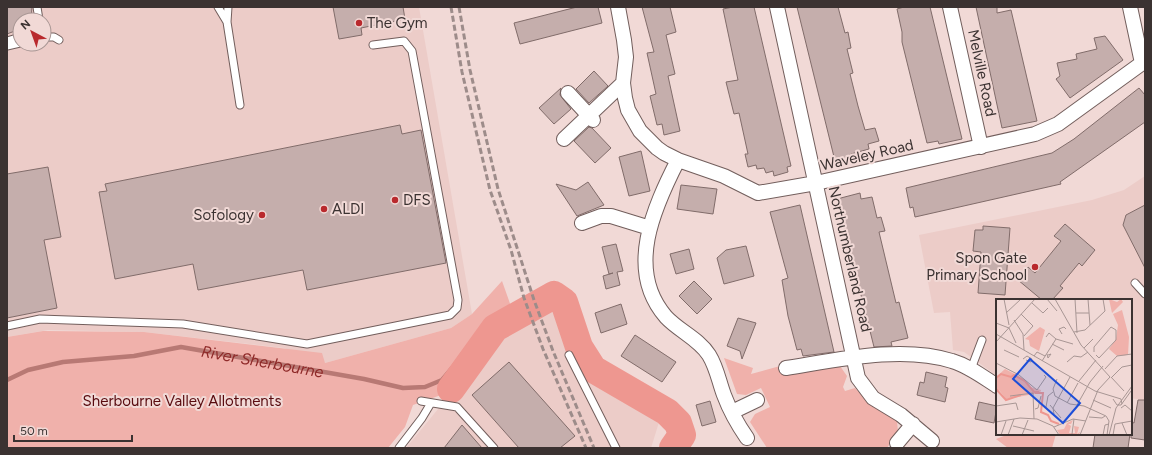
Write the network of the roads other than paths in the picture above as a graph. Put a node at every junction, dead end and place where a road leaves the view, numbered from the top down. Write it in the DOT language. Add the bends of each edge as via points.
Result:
graph roads {
  1 [pos="218,7"];
  2 [pos="228,7"];
  3 [pos="618,7"];
  4 [pos="778,7"];
  5 [pos="950,7"];
  6 [pos="1130,7"];
  7 [pos="227,22"];
  8 [pos="52,37"];
  9 [pos="59,40"];
  10 [pos="373,45"];
  11 [pos="1144,62"];
  12 [pos="623,83"];
  13 [pos="568,93"];
  14 [pos="240,105"];
  15 [pos="591,118"];
  16 [pos="564,139"];
  17 [pos="981,147"];
  18 [pos="678,160"];
  19 [pos="816,183"];
  20 [pos="582,223"];
  21 [pos="650,228"];
  22 [pos="1134,283"];
  23 [pos="1145,294"];
  24 [pos="7,326"];
  25 [pos="982,340"];
  26 [pos="569,355"];
  27 [pos="854,358"];
  28 [pos="786,368"];
  29 [pos="971,369"];
  30 [pos="996,385"];
  31 [pos="757,400"];
  32 [pos="421,401"];
  33 [pos="431,403"];
  34 [pos="732,412"];
  35 [pos="913,424"];
  36 [pos="747,438"];
  37 [pos="932,441"];
  38 [pos="897,443"];
  39 [pos="399,448"];
  40 [pos="494,448"];
  41 [pos="616,448"];
  1 -- 7 [label="lane"];
  2 -- 7 [label="lane"];
  3 -- 12 [label="street, Waveley Road" via="625,45"];
  4 -- 19 [label="street, Northumberland Road"];
  5 -- 17 [label="street, Melville Road"];
  6 -- 11 [label="street"];
  7 -- 14 [label="lane"];
  8 -- 9 [label="lane"];
  10 -- 24 [label="lane" via="404,41 412,51 458,300 457,308 450,315 307,344 183,324 40,319"];
  11 -- 17 [label="street, Waveley Road" via="1058,124 1035,134"];
  12 -- 15 [label="street"];
  12 -- 18 [label="street, Waveley Road" via="628,110 640,131 657,148"];
  13 -- 15 [label="street"];
  15 -- 16 [label="street"];
  17 -- 19 [label="street, Waveley Road"];
  18 -- 19 [label="street, Waveley Road" via="724,176 758,193"];
  18 -- 21 [label="street" via="664,188"];
  19 -- 27 [label="street, Northumberland Road"];
  20 -- 21 [label="street" via="601,216 611,216"];
  21 -- 34 [label="street" via="644,263 657,304 666,317 709,355"];
  22 -- 23 [label="lane"];
  25 -- 29 [label="lane"];
  26 -- 41 [label="lane"];
  27 -- 28 [label="street"];
  27 -- 29 [label="street" via="908,354 952,361"];
  27 -- 35 [label="street, Northumberland Road" via="858,378 873,398"];
  29 -- 30 [label="street"];
  31 -- 34 [label="street"];
  32 -- 33 [label="lane"];
  33 -- 39 [label="lane"];
  33 -- 40 [label="lane" via="457,408"];
  34 -- 36 [label="street"];
  35 -- 37 [label="street, Northumberland Road"];
  35 -- 38 [label="street"];
}
